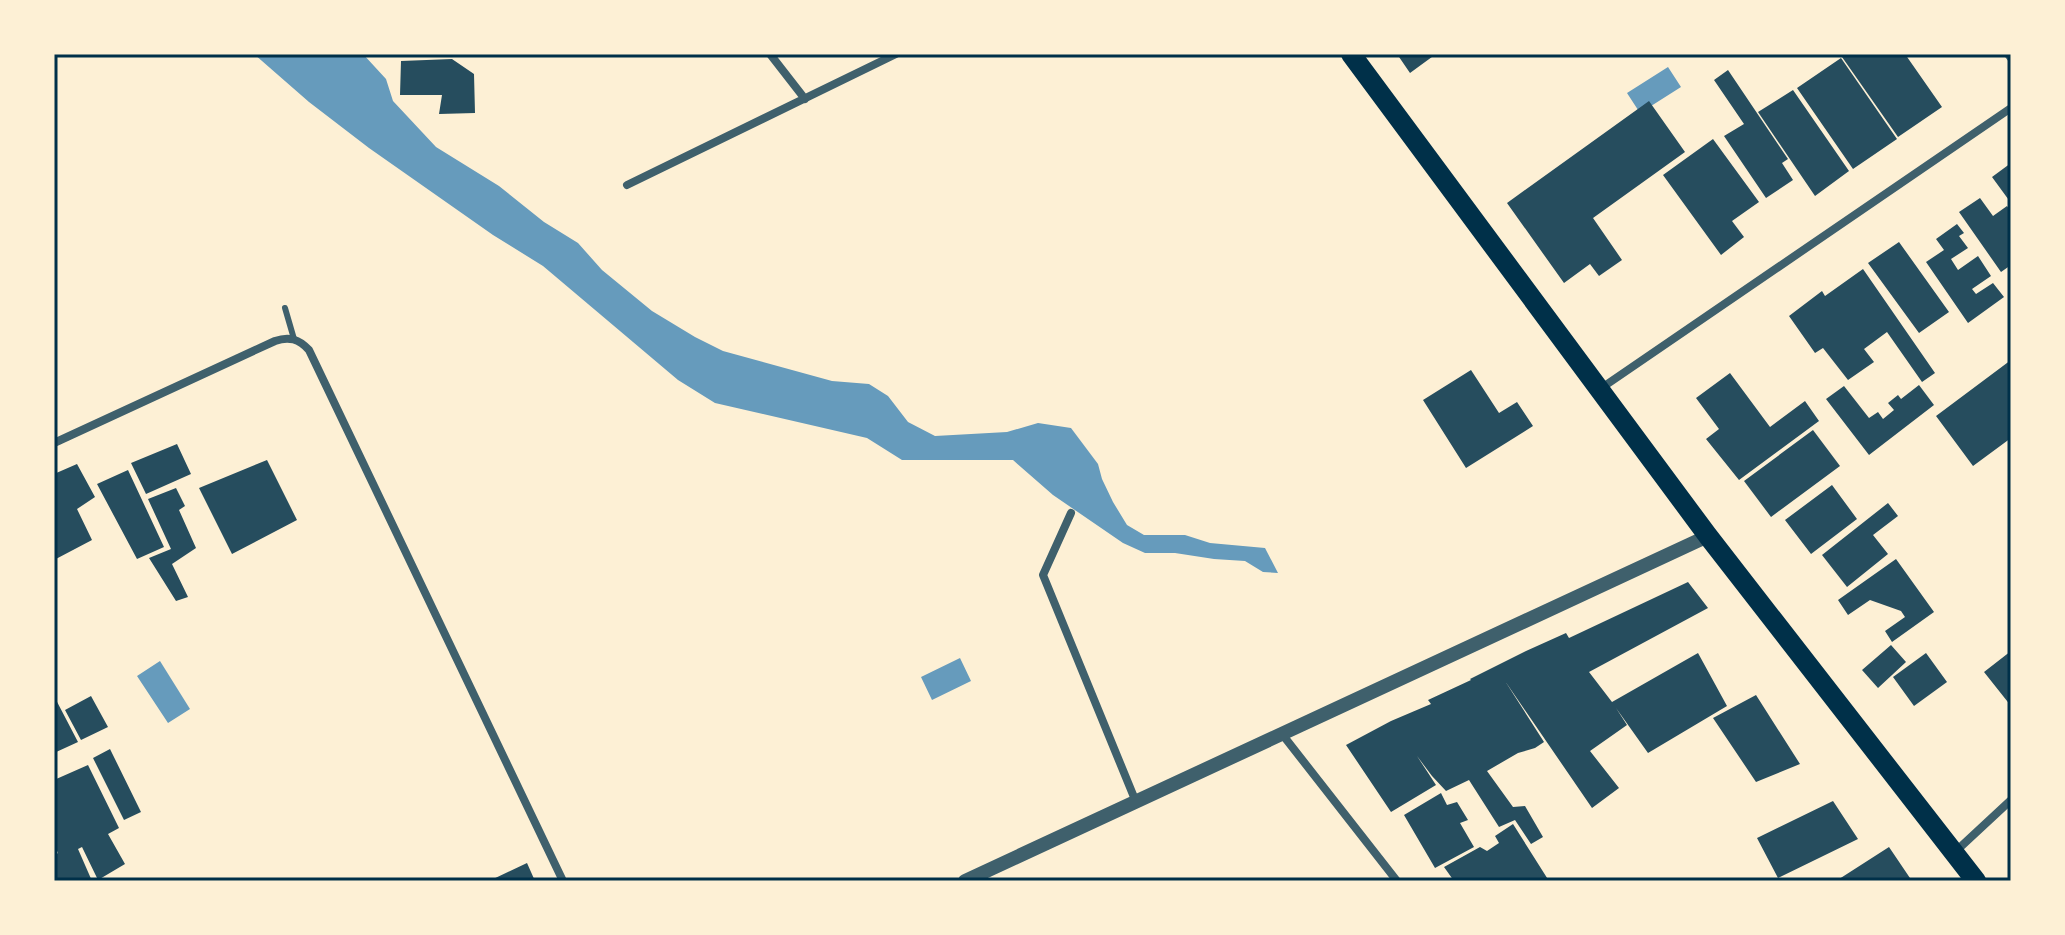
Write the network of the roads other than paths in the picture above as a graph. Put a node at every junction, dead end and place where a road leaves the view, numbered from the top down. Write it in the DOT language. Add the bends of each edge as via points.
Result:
graph roads {
  1 [pos="770,54"];
  2 [pos="896,54"];
  3 [pos="1351,54"];
  4 [pos="805,99"];
  5 [pos="2011,108"];
  6 [pos="627,185"];
  7 [pos="285,308"];
  8 [pos="294,339"];
  9 [pos="1599,389"];
  10 [pos="54,443"];
  11 [pos="1071,513"];
  12 [pos="1708,536"];
  13 [pos="1282,734"];
  14 [pos="2011,800"];
  15 [pos="1136,802"];
  16 [pos="1954,853"];
  17 [pos="563,881"];
  18 [pos="965,881"];
  19 [pos="1397,881"];
  20 [pos="1976,881"];
  1 -- 4 [label="street"];
  2 -- 4 [label="street"];
  3 -- 9 [label="main road"];
  4 -- 6 [label="street"];
  5 -- 9 [label="street"];
  7 -- 8 [label="lane"];
  8 -- 10 [label="street" via="275,341"];
  8 -- 17 [label="street" via="309,350"];
  9 -- 12 [label="main road"];
  11 -- 15 [label="street" via="1043,575"];
  12 -- 13 [label="street"];
  12 -- 16 [label="main road"];
  13 -- 15 [label="street"];
  13 -- 19 [label="street"];
  14 -- 16 [label="street"];
  15 -- 18 [label="street"];
  16 -- 20 [label="main road"];
}
